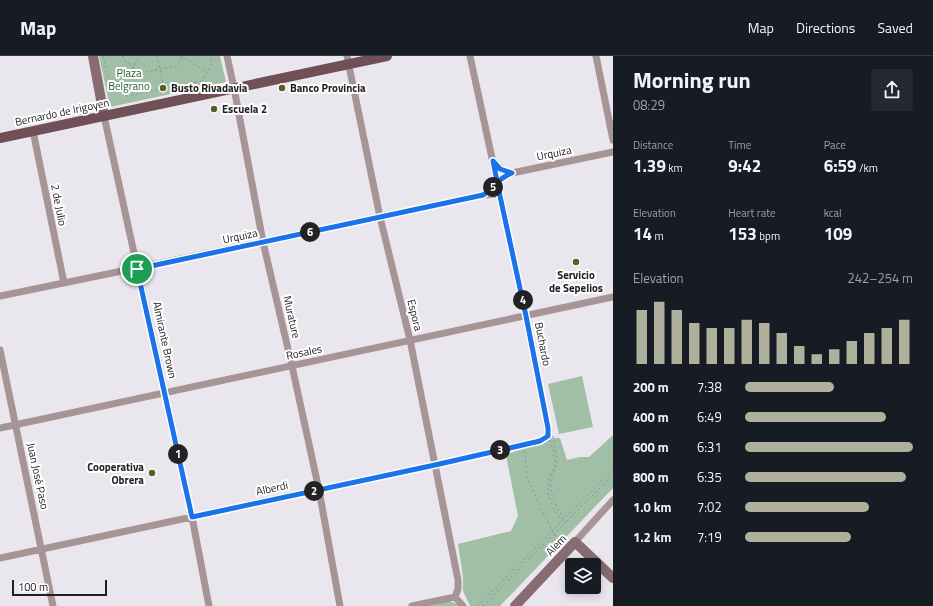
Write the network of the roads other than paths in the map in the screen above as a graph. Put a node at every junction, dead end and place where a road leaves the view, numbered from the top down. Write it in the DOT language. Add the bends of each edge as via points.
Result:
graph roads {
  1 [pos="93,56"];
  2 [pos="227,56"];
  3 [pos="387,56"];
  4 [pos="470,56"];
  5 [pos="596,56"];
  6 [pos="348,60"];
  7 [pos="234,88"];
  8 [pos="104,116"];
  9 [pos="33,131"];
  10 [pos="0,138"];
  11 [pos="613,140"];
  12 [pos="613,152"];
  13 [pos="493,161"];
  14 [pos="512,173"];
  15 [pos="497,182"];
  16 [pos="483,195"];
  17 [pos="500,196"];
  18 [pos="380,217"];
  19 [pos="263,242"];
  20 [pos="137,269"];
  21 [pos="64,284"];
  22 [pos="0,296"];
  23 [pos="613,297"];
  24 [pos="526,316"];
  25 [pos="410,340"];
  26 [pos="0,350"];
  27 [pos="292,366"];
  28 [pos="164,393"];
  29 [pos="16,425"];
  30 [pos="0,428"];
  31 [pos="548,436"];
  32 [pos="435,465"];
  33 [pos="319,490"];
  34 [pos="613,500"];
  35 [pos="192,517"];
  36 [pos="575,542"];
  37 [pos="42,549"];
  38 [pos="0,558"];
  39 [pos="613,578"];
  40 [pos="455,597"];
  41 [pos="53,606"];
  42 [pos="209,606"];
  43 [pos="340,606"];
  44 [pos="412,606"];
  45 [pos="463,606"];
  46 [pos="515,606"];
  1 -- 8 [label="main road, Almirante Brown"];
  2 -- 7 [label="street, Murature"];
  3 -- 6 [label="main road, Bernardo de Irigoyen"];
  4 -- 13 [label="street, Buchardo"];
  5 -- 11 [label="street"];
  6 -- 7 [label="main road, Bernardo de Irigoyen"];
  6 -- 18 [label="street, Espora"];
  7 -- 8 [label="main road, Bernardo de Irigoyen"];
  7 -- 19 [label="street, Murature"];
  8 -- 9 [label="main road, Bernardo de Irigoyen"];
  8 -- 20 [label="street, Almirante Brown"];
  9 -- 10 [label="main road, Bernardo de Irigoyen"];
  9 -- 21 [label="street, 2 de Julio"];
  12 -- 14 [label="street, Urquiza"];
  13 -- 14 [label="street" via="500,169"];
  13 -- 15 [label="street, Buchardo"];
  14 -- 15 [label="street, Urquiza"];
  15 -- 16 [label="street, Urquiza"];
  15 -- 17 [label="street, Buchardo"];
  16 -- 17 [label="street, Urquiza"];
  16 -- 18 [label="street, Urquiza"];
  17 -- 24 [label="street, Buchardo"];
  18 -- 19 [label="street, Urquiza"];
  18 -- 25 [label="street, Espora"];
  19 -- 20 [label="street, Urquiza"];
  19 -- 27 [label="street, Murature"];
  20 -- 21 [label="street, Urquiza"];
  20 -- 28 [label="street, Almirante Brown"];
  21 -- 22 [label="street, Urquiza"];
  23 -- 24 [label="street, Rosales"];
  24 -- 25 [label="street, Rosales"];
  24 -- 31 [label="street, Buchardo"];
  25 -- 27 [label="street, Rosales"];
  25 -- 32 [label="street, Espora"];
  26 -- 29 [label="street, Juan José Paso"];
  27 -- 28 [label="street, Rosales"];
  27 -- 33 [label="street, Murature"];
  28 -- 29 [label="street, Rosales"];
  28 -- 35 [label="street, Almirante Brown"];
  29 -- 30 [label="street, Rosales"];
  29 -- 37 [label="street, Juan José Paso"];
  31 -- 32 [label="street, Alberdi" via="540,441"];
  32 -- 33 [label="street, Alberdi"];
  32 -- 40 [label="street, Espora" via="458,580 458,592"];
  33 -- 35 [label="street, Alberdi"];
  33 -- 43 [label="street, Murature"];
  34 -- 36 [label="street, Alem"];
  35 -- 37 [label="street, Alberdi"];
  35 -- 42 [label="street, Almirante Brown"];
  36 -- 39 [label="main road"];
  36 -- 46 [label="main road, Alem"];
  37 -- 38 [label="street, Alberdi"];
  37 -- 41 [label="street, Juan José Paso"];
  40 -- 44 [label="street"];
  40 -- 45 [label="street"];
}
